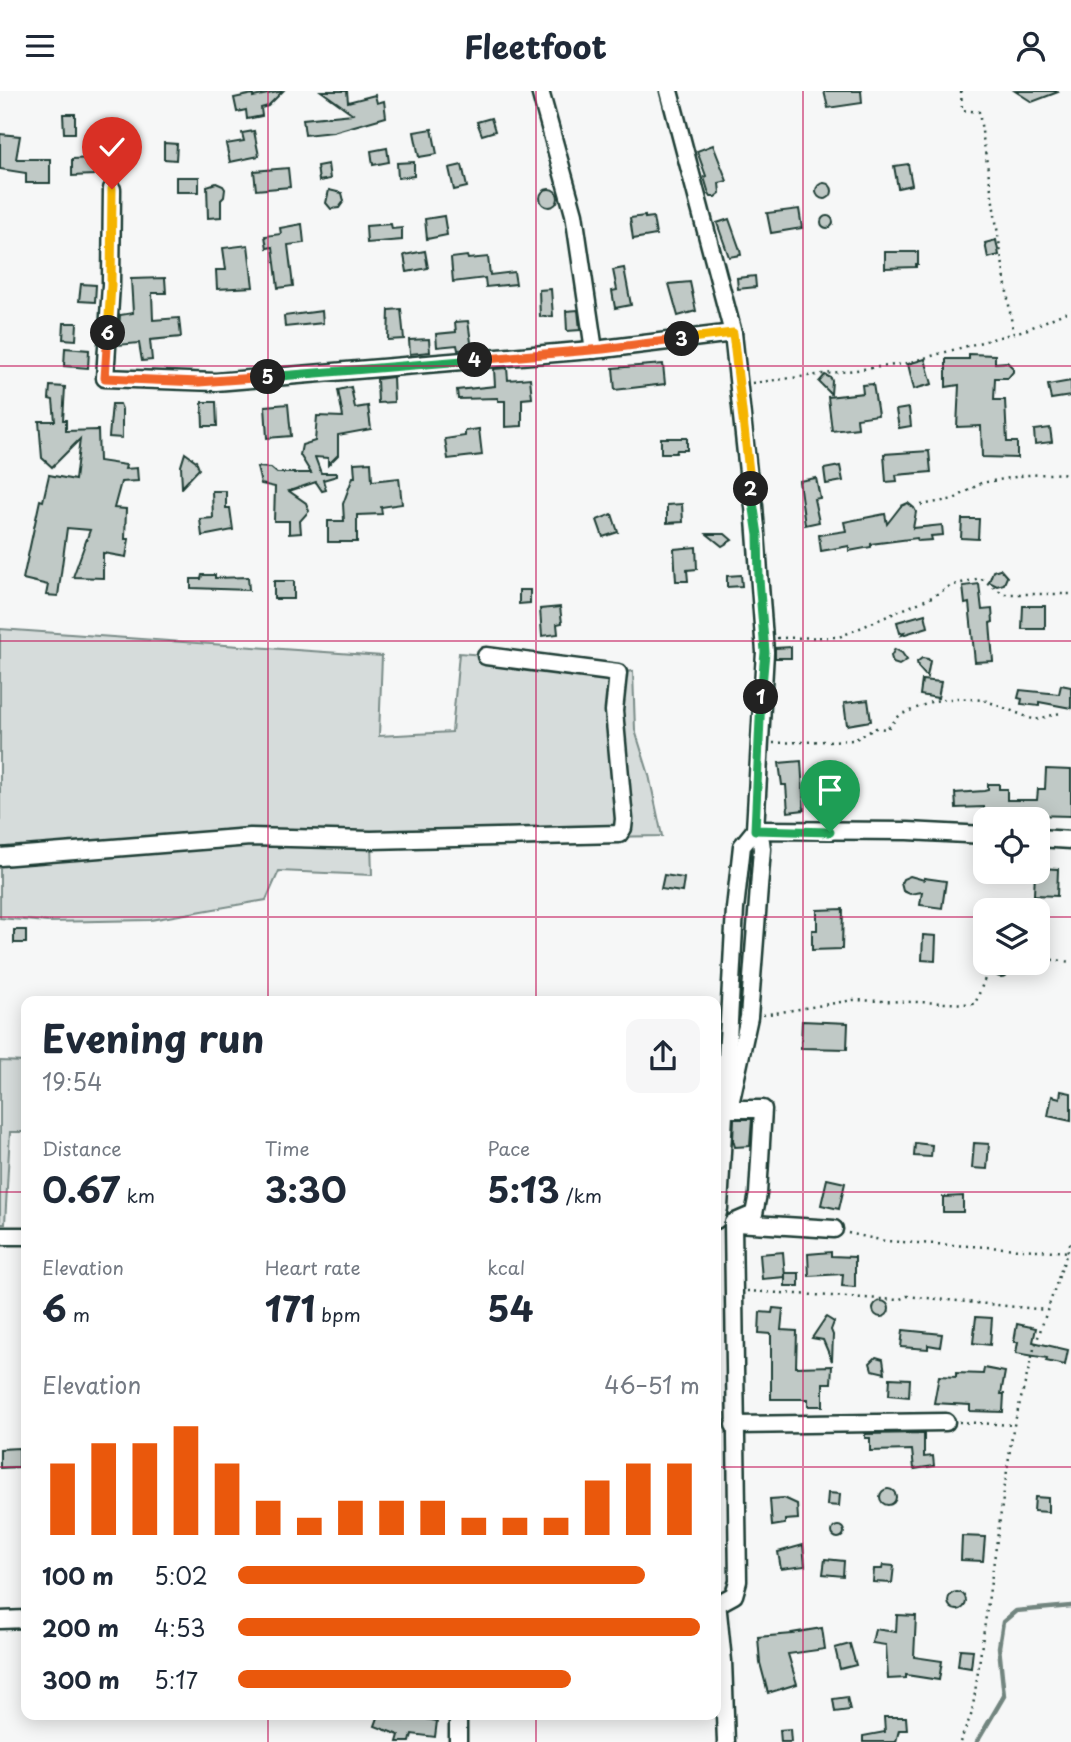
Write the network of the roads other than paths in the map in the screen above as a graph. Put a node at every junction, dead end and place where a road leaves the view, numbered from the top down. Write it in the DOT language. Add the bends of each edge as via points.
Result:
graph roads {
  1 [pos="540,91"];
  2 [pos="669,91"];
  3 [pos="112,189"];
  4 [pos="733,333"];
  5 [pos="594,350"];
  6 [pos="486,656"];
  7 [pos="755,830"];
  8 [pos="973,834"];
  9 [pos="1050,839"];
  10 [pos="1071,840"];
  11 [pos="0,857"];
  12 [pos="721,1180"];
  13 [pos="721,1223"];
  14 [pos="733,1223"];
  15 [pos="834,1230"];
  16 [pos="0,1236"];
  17 [pos="21,1236"];
  18 [pos="946,1422"];
  19 [pos="734,1425"];
  20 [pos="721,1600"];
  21 [pos="0,1619"];
  22 [pos="21,1619"];
  23 [pos="721,1644"];
  24 [pos="458,1720"];
  25 [pos="458,1742"];
  26 [pos="726,1742"];
  1 -- 5 [label="street" via="574,214"];
  2 -- 4 [label="street"];
  3 -- 5 [label="street" via="105,378 216,381"];
  4 -- 5 [label="street"];
  4 -- 7 [label="street" via="758,535 765,652"];
  6 -- 11 [label="street" via="618,673 614,711 624,819 619,834 371,840 250,837"];
  7 -- 8 [label="street"];
  7 -- 12 [label="street" via="742,846 735,909"];
  7 -- 14 [label="street" via="762,849 750,1017 729,1109 763,1109 754,1214"];
  9 -- 10 [label="street"];
  13 -- 14 [label="street"];
  14 -- 15 [label="street"];
  14 -- 19 [label="street"];
  16 -- 17 [label="street"];
  18 -- 19 [label="street"];
  19 -- 20 [label="street" via="737,1581 734,1595"];
  21 -- 22 [label="street"];
  23 -- 26 [label="street"];
  24 -- 25 [label="street"];
}
